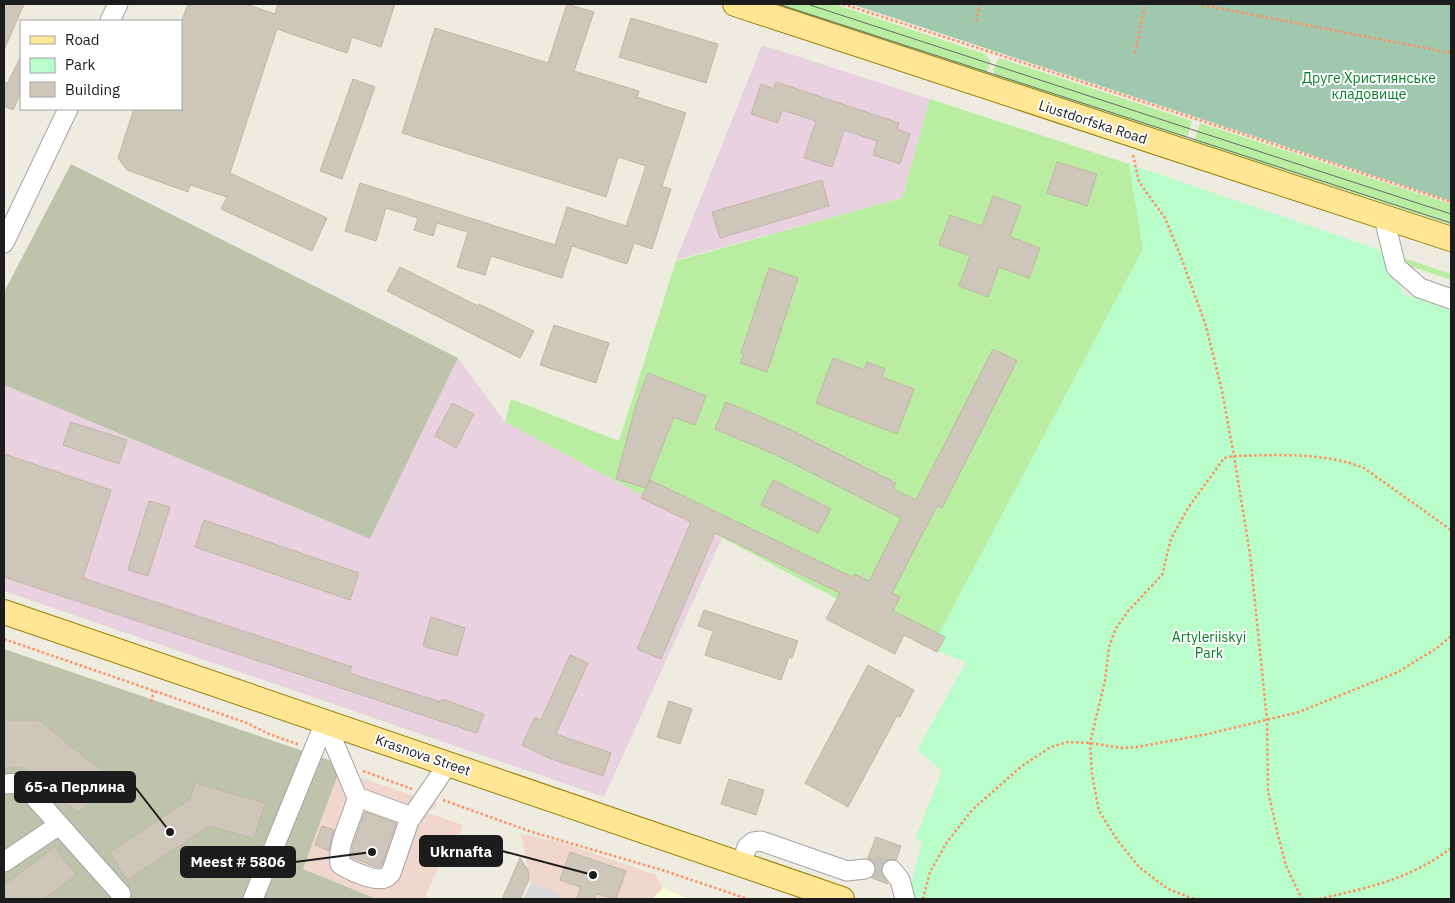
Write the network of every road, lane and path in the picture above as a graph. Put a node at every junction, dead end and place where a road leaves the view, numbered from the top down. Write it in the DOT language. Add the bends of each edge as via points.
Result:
graph roads {
  1 [pos="118,4"];
  2 [pos="735,4"];
  3 [pos="843,4"];
  4 [pos="980,4"];
  5 [pos="1144,4"];
  6 [pos="1197,4"];
  7 [pos="110,20"];
  8 [pos="976,21"];
  9 [pos="1135,53"];
  10 [pos="1451,53"];
  11 [pos="68,110"];
  12 [pos="1129,134"];
  13 [pos="1451,202"];
  14 [pos="1384,218"];
  15 [pos="1451,239"];
  16 [pos="4,243"];
  17 [pos="1451,299"];
  18 [pos="1234,456"];
  19 [pos="1451,530"];
  20 [pos="4,612"];
  21 [pos="1451,636"];
  22 [pos="4,638"];
  23 [pos="154,691"];
  24 [pos="151,702"];
  25 [pos="1267,720"];
  26 [pos="325,722"];
  27 [pos="1090,743"];
  28 [pos="304,746"];
  29 [pos="341,762"];
  30 [pos="448,764"];
  31 [pos="4,784"];
  32 [pos="428,795"];
  33 [pos="357,797"];
  34 [pos="59,825"];
  35 [pos="408,826"];
  36 [pos="1451,848"];
  37 [pos="4,862"];
  38 [pos="741,864"];
  39 [pos="892,870"];
  40 [pos="121,894"];
  41 [pos="840,898"];
  42 [pos="253,899"];
  43 [pos="748,899"];
  44 [pos="905,899"];
  45 [pos="923,899"];
  46 [pos="1194,899"];
  47 [pos="1302,899"];
  48 [pos="1319,899"];
  1 -- 7 [label="street"];
  2 -- 12 [label="main road, Liustdorfska Road"];
  3 -- 13 [label="path"];
  4 -- 8 [label="path"];
  5 -- 9 [label="path"];
  6 -- 10 [label="path"];
  11 -- 16 [label="street"];
  12 -- 14 [label="main road, Liustdorfska Road"];
  12 -- 18 [label="path" via="1139,182 1165,218 1206,326"];
  14 -- 15 [label="main road, Liustdorfska Road"];
  14 -- 17 [label="street" via="1396,267 1420,288"];
  18 -- 19 [label="path" via="1304,456 1349,462 1364,468"];
  18 -- 25 [label="path" via="1250,554"];
  18 -- 27 [label="path" via="1224,458 1188,508 1171,539 1162,575 1115,630"];
  20 -- 26 [label="main road, Krasnova Street"];
  21 -- 25 [label="path" via="1398,672 1299,712"];
  22 -- 23 [label="path"];
  23 -- 24 [label="path"];
  23 -- 28 [label="path"];
  25 -- 27 [label="path" via="1137,747"];
  25 -- 47 [label="path" via="1268,791 1286,866"];
  26 -- 29 [label="street"];
  26 -- 30 [label="main road, Krasnova Street"];
  26 -- 42 [label="street"];
  27 -- 45 [label="path" via="1068,742 1051,747 1022,766 973,809 947,842 930,872"];
  27 -- 46 [label="path" via="1099,812 1118,841 1139,867 1168,889"];
  29 -- 32 [label="path"];
  29 -- 33 [label="street"];
  30 -- 32 [label="street"];
  30 -- 38 [label="main road, Krasnova Street"];
  31 -- 34 [label="street" via="22,782"];
  32 -- 35 [label="street"];
  32 -- 43 [label="path" via="532,832"];
  33 -- 35 [label="street"];
  33 -- 35 [label="street" via="339,852 340,864 348,870 385,878 391,873"];
  34 -- 37 [label="street"];
  34 -- 40 [label="street"];
  36 -- 48 [label="path" via="1401,877 1370,888"];
  38 -- 41 [label="main road, Krasnova Street"];
  38 -- 41 [label="street" via="747,848 753,842 761,841 856,870"];
  39 -- 44 [label="street" via="900,880"];
}
